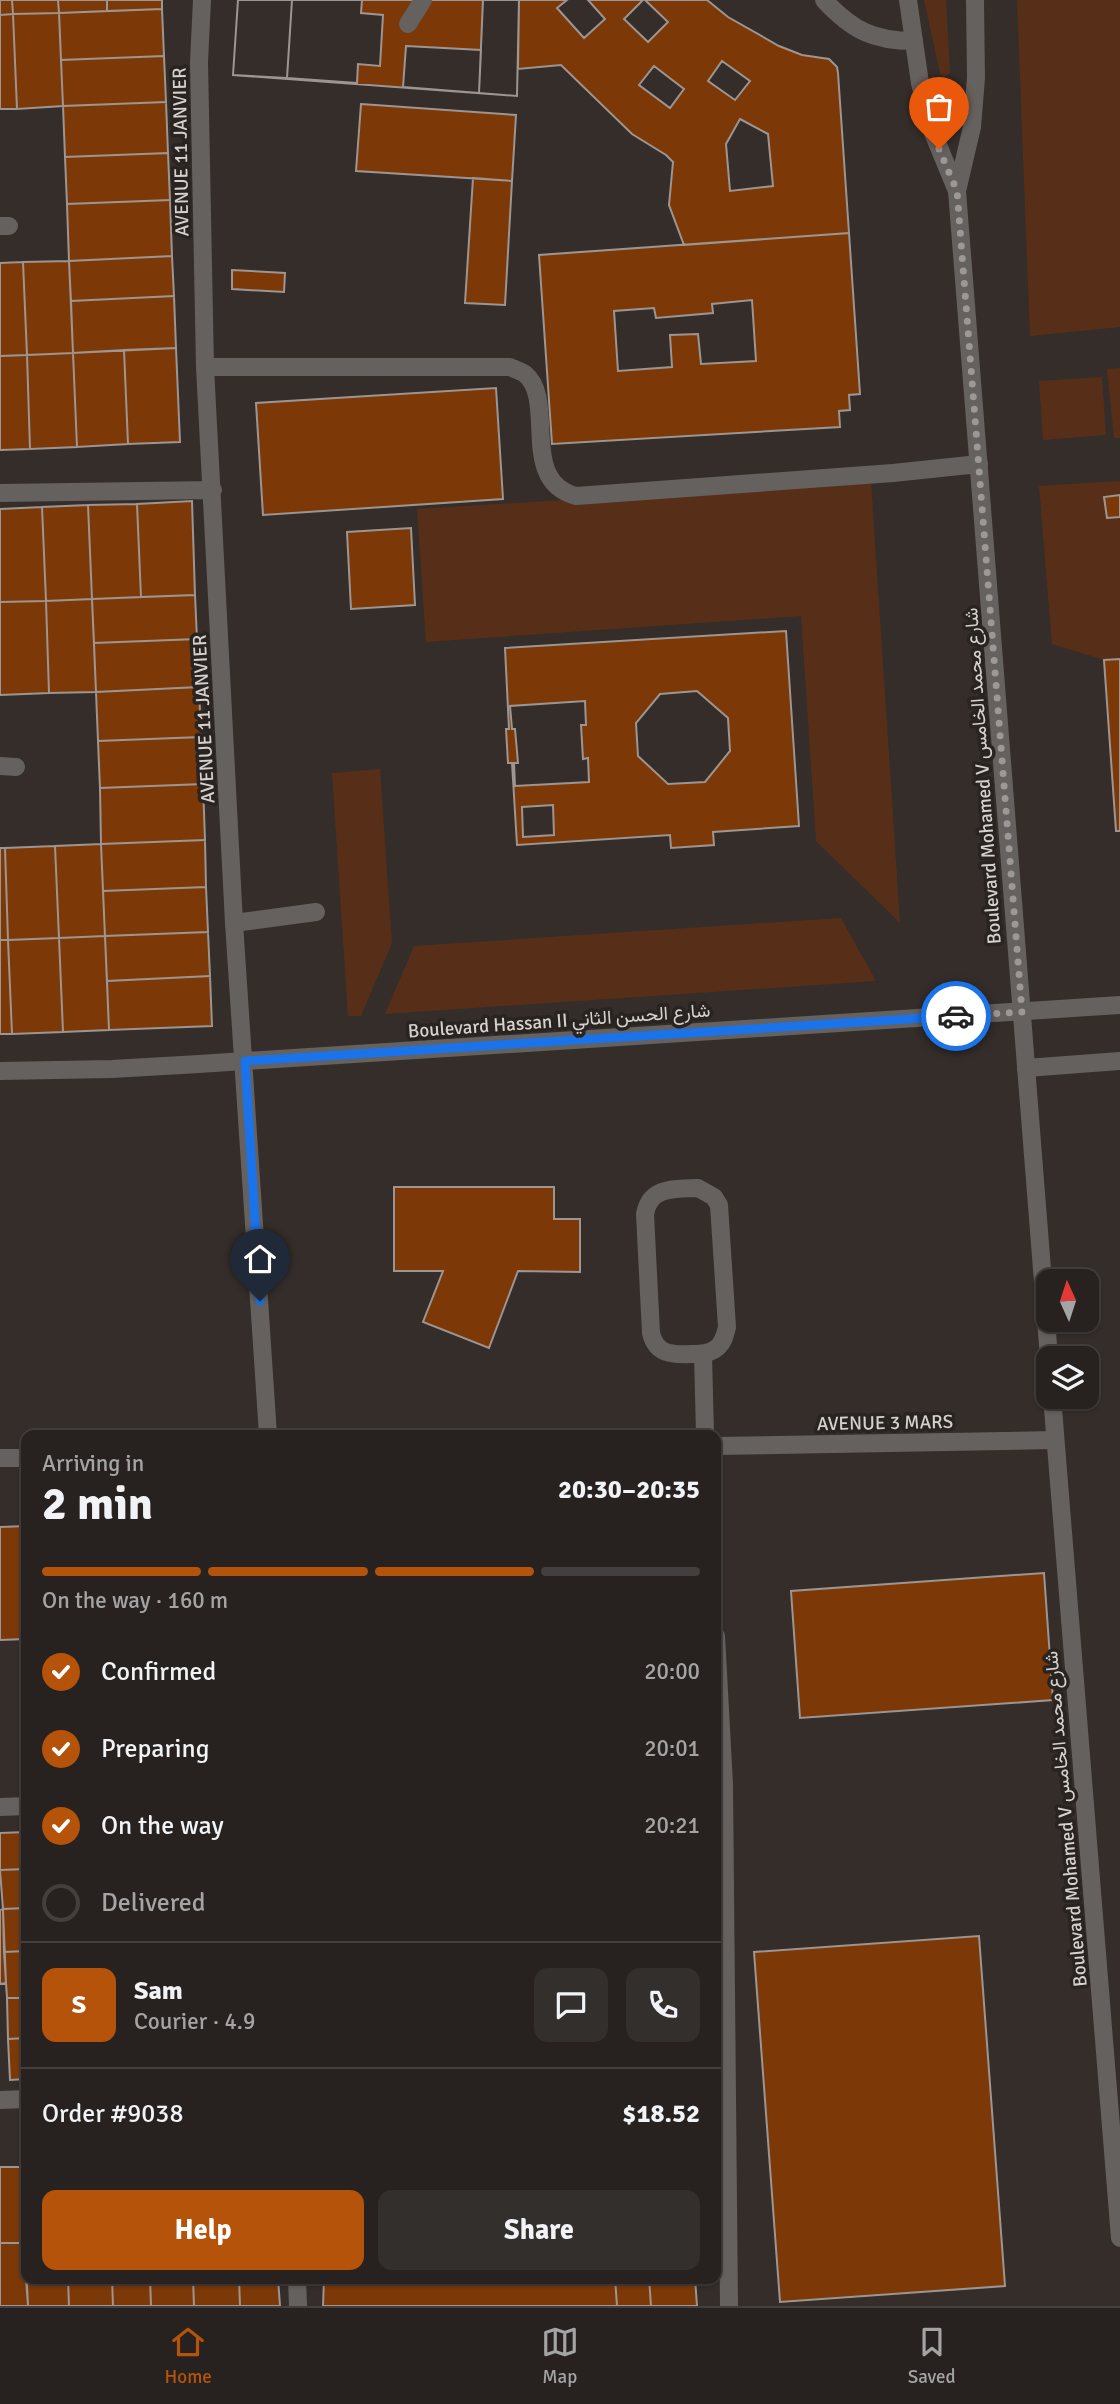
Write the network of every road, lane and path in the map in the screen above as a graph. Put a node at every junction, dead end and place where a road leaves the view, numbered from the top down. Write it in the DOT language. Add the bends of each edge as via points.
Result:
graph roads {
  1 [pos="202,0"];
  2 [pos="423,0"];
  3 [pos="824,0"];
  4 [pos="908,0"];
  5 [pos="975,0"];
  6 [pos="408,24"];
  7 [pos="914,41"];
  8 [pos="957,191"];
  9 [pos="205,367"];
  10 [pos="979,464"];
  11 [pos="213,490"];
  12 [pos="0,493"];
  13 [pos="316,912"];
  14 [pos="234,923"];
  15 [pos="1120,1005"];
  16 [pos="1022,1012"];
  17 [pos="245,1061"];
  18 [pos="1120,1062"];
  19 [pos="1026,1068"];
  20 [pos="0,1070"];
  21 [pos="1048,1346"];
  22 [pos="703,1354"];
  23 [pos="1053,1409"];
  24 [pos="268,1430"];
  25 [pos="705,1430"];
  26 [pos="1055,1440"];
  27 [pos="721,1446"];
  28 [pos="0,1458"];
  29 [pos="21,1458"];
  30 [pos="21,1806"];
  31 [pos="0,1807"];
  32 [pos="721,1843"];
  33 [pos="21,2099"];
  34 [pos="0,2100"];
  35 [pos="1120,2238"];
  36 [pos="297,2284"];
  37 [pos="298,2306"];
  38 [pos="729,2306"];
  1 -- 9 [label="street, AVENUE 11 JANVIER" via="199,62"];
  2 -- 6 [label="street"];
  3 -- 7 [label="street" via="862,32 881,40"];
  4 -- 7 [label="street, Boulevard Mohamed V شارع محمد الخامس"];
  5 -- 8 [label="street, Boulevard Mohamed V شارع محمد الخامس" via="972,127"];
  7 -- 8 [label="street, Boulevard Mohamed V شارع محمد الخامس" via="931,128"];
  8 -- 10 [label="street, Boulevard Mohamed V شارع محمد الخامس"];
  9 -- 10 [label="street" via="510,367 524,373 534,385 542,457 554,484 562,493 576,496"];
  9 -- 11 [label="street, AVENUE 11 JANVIER"];
  10 -- 16 [label="street, Boulevard Mohamed V شارع محمد الخامس"];
  11 -- 12 [label="street"];
  11 -- 14 [label="street, AVENUE 11 JANVIER"];
  13 -- 14 [label="street"];
  14 -- 17 [label="street, AVENUE 11 JANVIER"];
  15 -- 16 [label="street, Boulevard Hassan II شارع الحسن الثاني"];
  16 -- 17 [label="street, Boulevard Hassan II شارع الحسن الثاني"];
  16 -- 19 [label="street, Boulevard Mohamed V شارع محمد الخامس"];
  17 -- 20 [label="street, Boulevard Hassan II شارع الحسن الثاني"];
  17 -- 24 [label="street, AVENUE 11 JANVIER"];
  18 -- 19 [label="street"];
  19 -- 21 [label="street, Boulevard Mohamed V شارع محمد الخامس"];
  22 -- 22 [label="street" via="720,1345 727,1327 719,1205 698,1188 664,1190 650,1199 645,1214 651,1333 666,1353"];
  22 -- 25 [label="street"];
  23 -- 26 [label="street, Boulevard Mohamed V شارع محمد الخامس"];
  26 -- 27 [label="street, AVENUE 3 MARS"];
  26 -- 35 [label="street, Boulevard Mohamed V شارع محمد الخامس"];
  28 -- 29 [label="street"];
  30 -- 31 [label="street"];
  32 -- 38 [label="street"];
  33 -- 34 [label="street"];
  36 -- 37 [label="street"];
}
